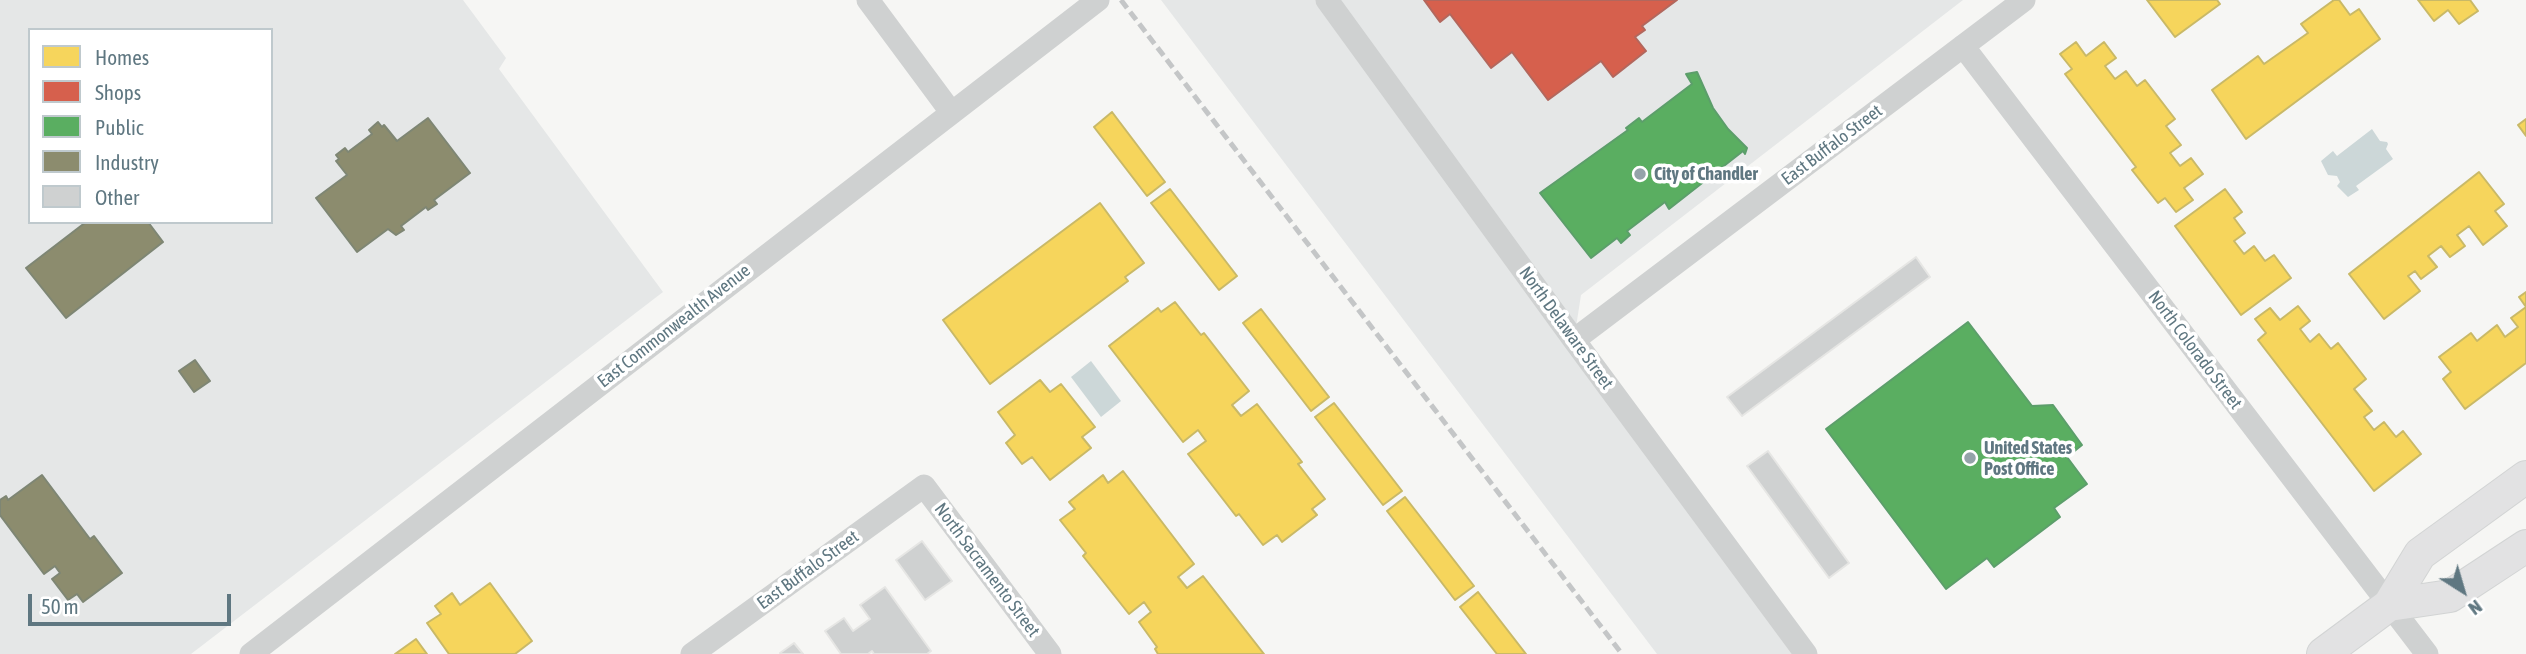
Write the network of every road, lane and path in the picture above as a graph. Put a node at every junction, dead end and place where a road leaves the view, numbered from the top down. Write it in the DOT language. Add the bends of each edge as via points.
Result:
graph roads {
  1 [pos="868,0"];
  2 [pos="1098,0"];
  3 [pos="1327,0"];
  4 [pos="2024,0"];
  5 [pos="1963,46"];
  6 [pos="951,112"];
  7 [pos="1574,340"];
  8 [pos="2526,477"];
  9 [pos="924,486"];
  10 [pos="2526,546"];
  11 [pos="2389,605"];
  12 [pos="251,654"];
  13 [pos="692,654"];
  14 [pos="1050,654"];
  15 [pos="1806,654"];
  16 [pos="2323,654"];
  17 [pos="2427,654"];
  1 -- 6 [label="street"];
  2 -- 6 [label="street, East Commonwealth Avenue"];
  3 -- 7 [label="street, North Delaware Street"];
  4 -- 5 [label="street, East Buffalo Street"];
  5 -- 7 [label="street, East Buffalo Street"];
  5 -- 11 [label="street, North Colorado Street"];
  6 -- 12 [label="street, East Commonwealth Avenue"];
  7 -- 15 [label="street, North Delaware Street"];
  8 -- 11 [label="main road" via="2420,554"];
  9 -- 13 [label="street, East Buffalo Street"];
  9 -- 14 [label="street, North Sacramento Street"];
  10 -- 11 [label="main road" via="2450,596"];
  11 -- 16 [label="main road"];
  11 -- 17 [label="street, North Colorado Street"];
}
